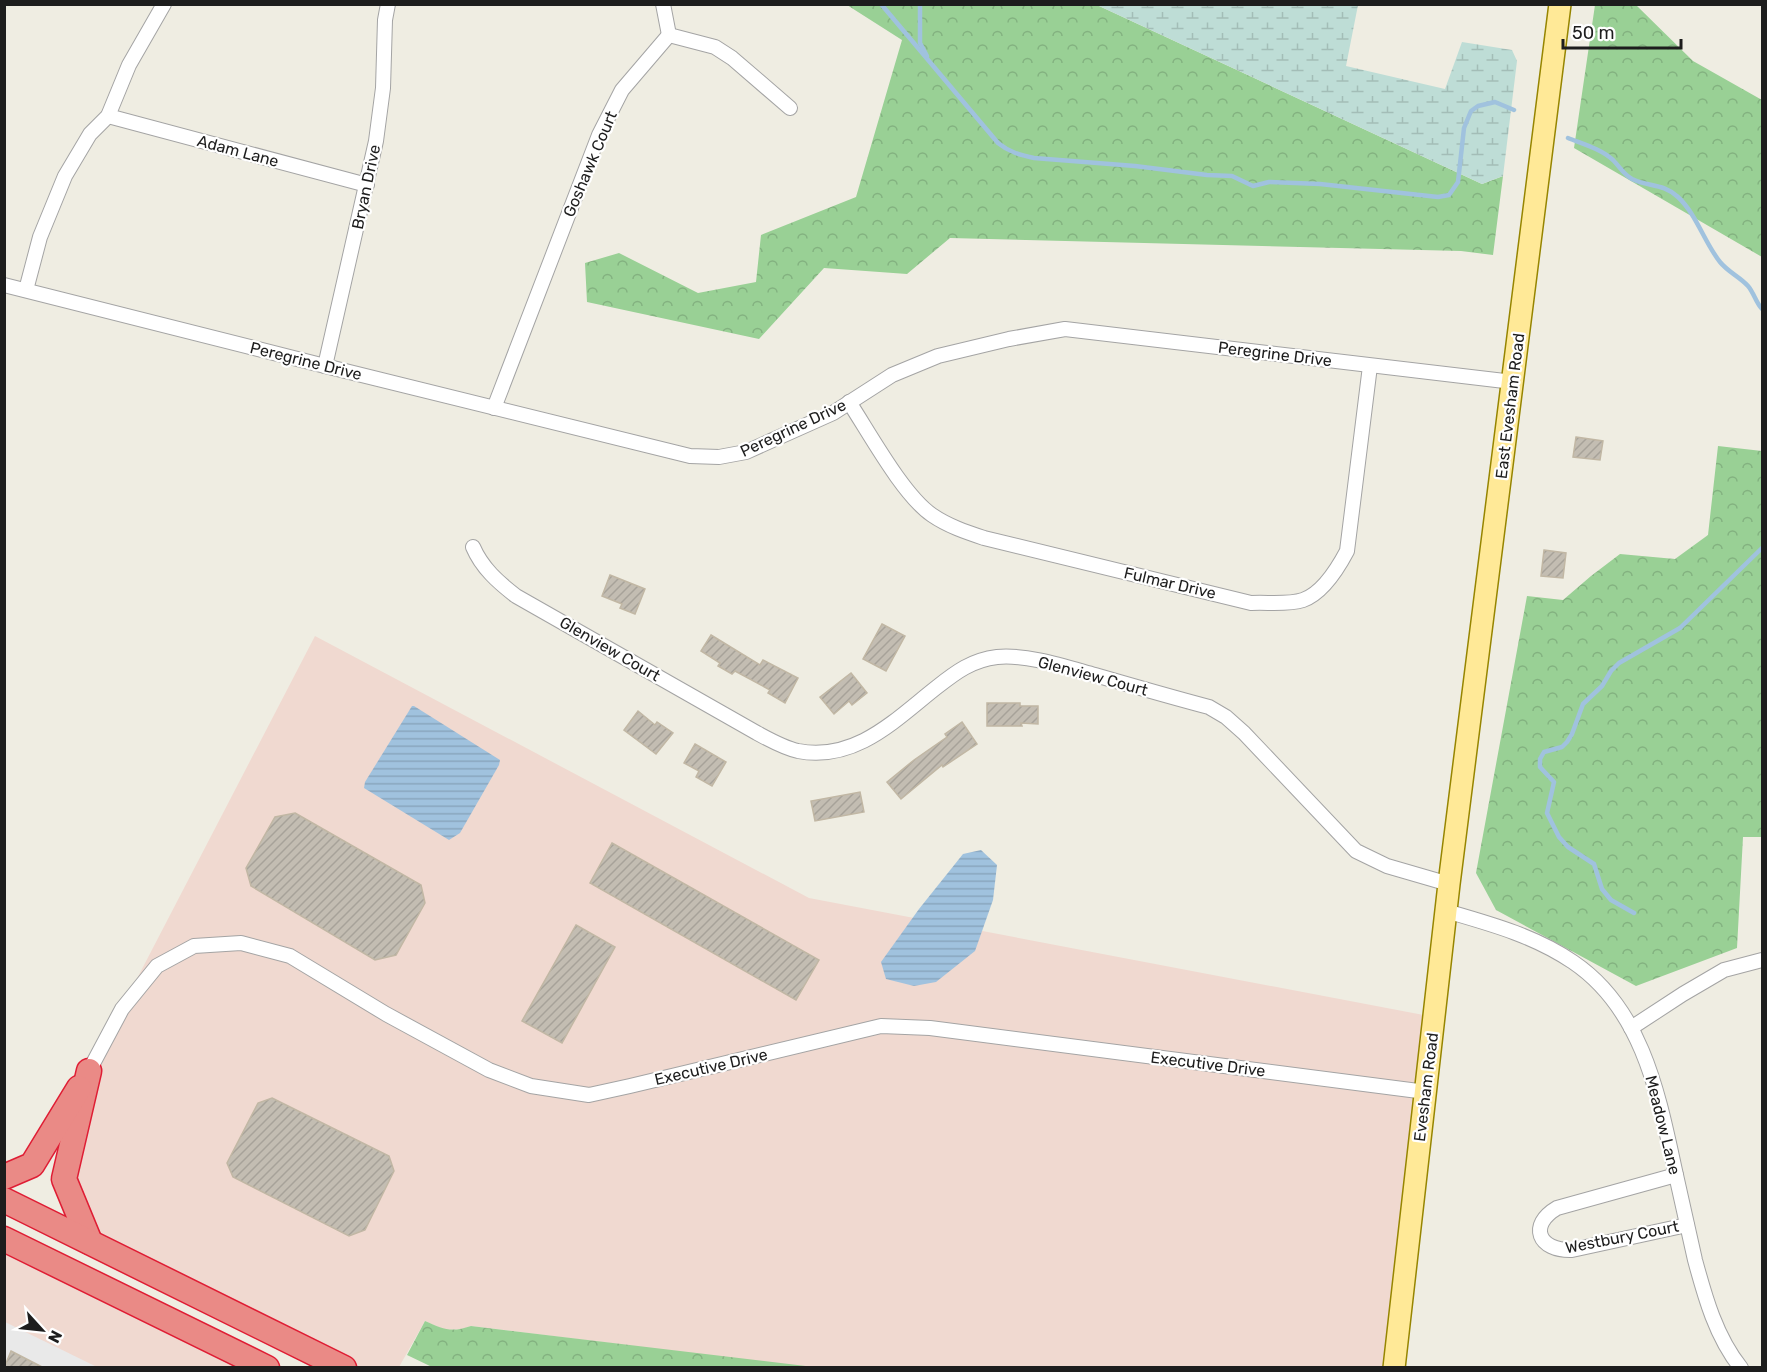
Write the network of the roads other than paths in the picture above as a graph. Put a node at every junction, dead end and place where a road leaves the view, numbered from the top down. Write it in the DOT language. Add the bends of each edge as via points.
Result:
graph roads {
  1 [pos="164,4"];
  2 [pos="388,4"];
  3 [pos="663,4"];
  4 [pos="1560,4"];
  5 [pos="669,35"];
  6 [pos="790,108"];
  7 [pos="108,116"];
  8 [pos="367,185"];
  9 [pos="4,285"];
  10 [pos="26,290"];
  11 [pos="326,366"];
  12 [pos="1370,366"];
  13 [pos="1513,382"];
  14 [pos="849,402"];
  15 [pos="494,408"];
  16 [pos="473,548"];
  17 [pos="1460,807"];
  18 [pos="1449,884"];
  19 [pos="1446,911"];
  20 [pos="1762,960"];
  21 [pos="1631,1028"];
  22 [pos="90,1071"];
  23 [pos="1426,1092"];
  24 [pos="1676,1175"];
  25 [pos="4,1177"];
  26 [pos="4,1200"];
  27 [pos="1687,1225"];
  28 [pos="4,1239"];
  29 [pos="90,1242"];
  30 [pos="267,1368"];
  31 [pos="344,1368"];
  32 [pos="1394,1368"];
  33 [pos="1741,1368"];
  1 -- 7 [label="street" via="129,65"];
  2 -- 8 [label="street, Bryan Drive" via="383,87"];
  3 -- 5 [label="street"];
  4 -- 13 [label="main road, East Evesham Road"];
  5 -- 6 [label="street" via="715,47"];
  5 -- 15 [label="street, Goshawk Court" via="622,90 599,135"];
  7 -- 8 [label="street, Adam Lane"];
  7 -- 10 [label="street" via="90,134 65,176 40,237"];
  8 -- 11 [label="street, Bryan Drive"];
  9 -- 10 [label="street, Peregrine Drive"];
  10 -- 11 [label="street, Peregrine Drive"];
  11 -- 15 [label="street, Peregrine Drive"];
  12 -- 13 [label="street, Peregrine Drive"];
  12 -- 14 [label="street, Peregrine Drive" via="1065,329 938,356 892,375"];
  12 -- 14 [label="street, Fulmar Drive" via="1347,551 1323,586 1296,602 1251,603 984,538 957,528 931,514 906,489"];
  13 -- 17 [label="main road, East Evesham Road"];
  14 -- 15 [label="street, Peregrine Drive" via="746,452 719,457 690,456"];
  16 -- 18 [label="street, Glenview Court" via="488,571 516,596 756,733 797,751 842,750 862,742 883,732 962,668 999,657 1055,664 1209,707 1244,733 1356,851 1387,866"];
  17 -- 18 [label="main road, Evesham Road"];
  18 -- 19 [label="main road, Evesham Road"];
  19 -- 21 [label="street, Meadow Lane" via="1529,937 1574,962 1612,997"];
  19 -- 23 [label="main road, Evesham Road"];
  20 -- 21 [label="street" via="1724,970"];
  21 -- 24 [label="street, Meadow Lane" via="1659,1097"];
  22 -- 23 [label="street, Executive Drive" via="122,1009 156,966 194,946 241,943 290,956 489,1070 531,1086 578,1094 630,1086 881,1026 930,1028"];
  22 -- 25 [label="highway" via="32,1165"];
  22 -- 29 [label="highway" via="64,1179"];
  23 -- 32 [label="main road, Evesham Road"];
  24 -- 27 [label="street, Meadow Lane"];
  24 -- 27 [label="street, Westbury Court" via="1557,1208 1543,1221 1541,1232 1549,1247 1572,1250"];
  26 -- 29 [label="highway"];
  27 -- 33 [label="street, Meadow Lane" via="1702,1287 1720,1335"];
  28 -- 30 [label="highway"];
  29 -- 31 [label="highway"];
}
